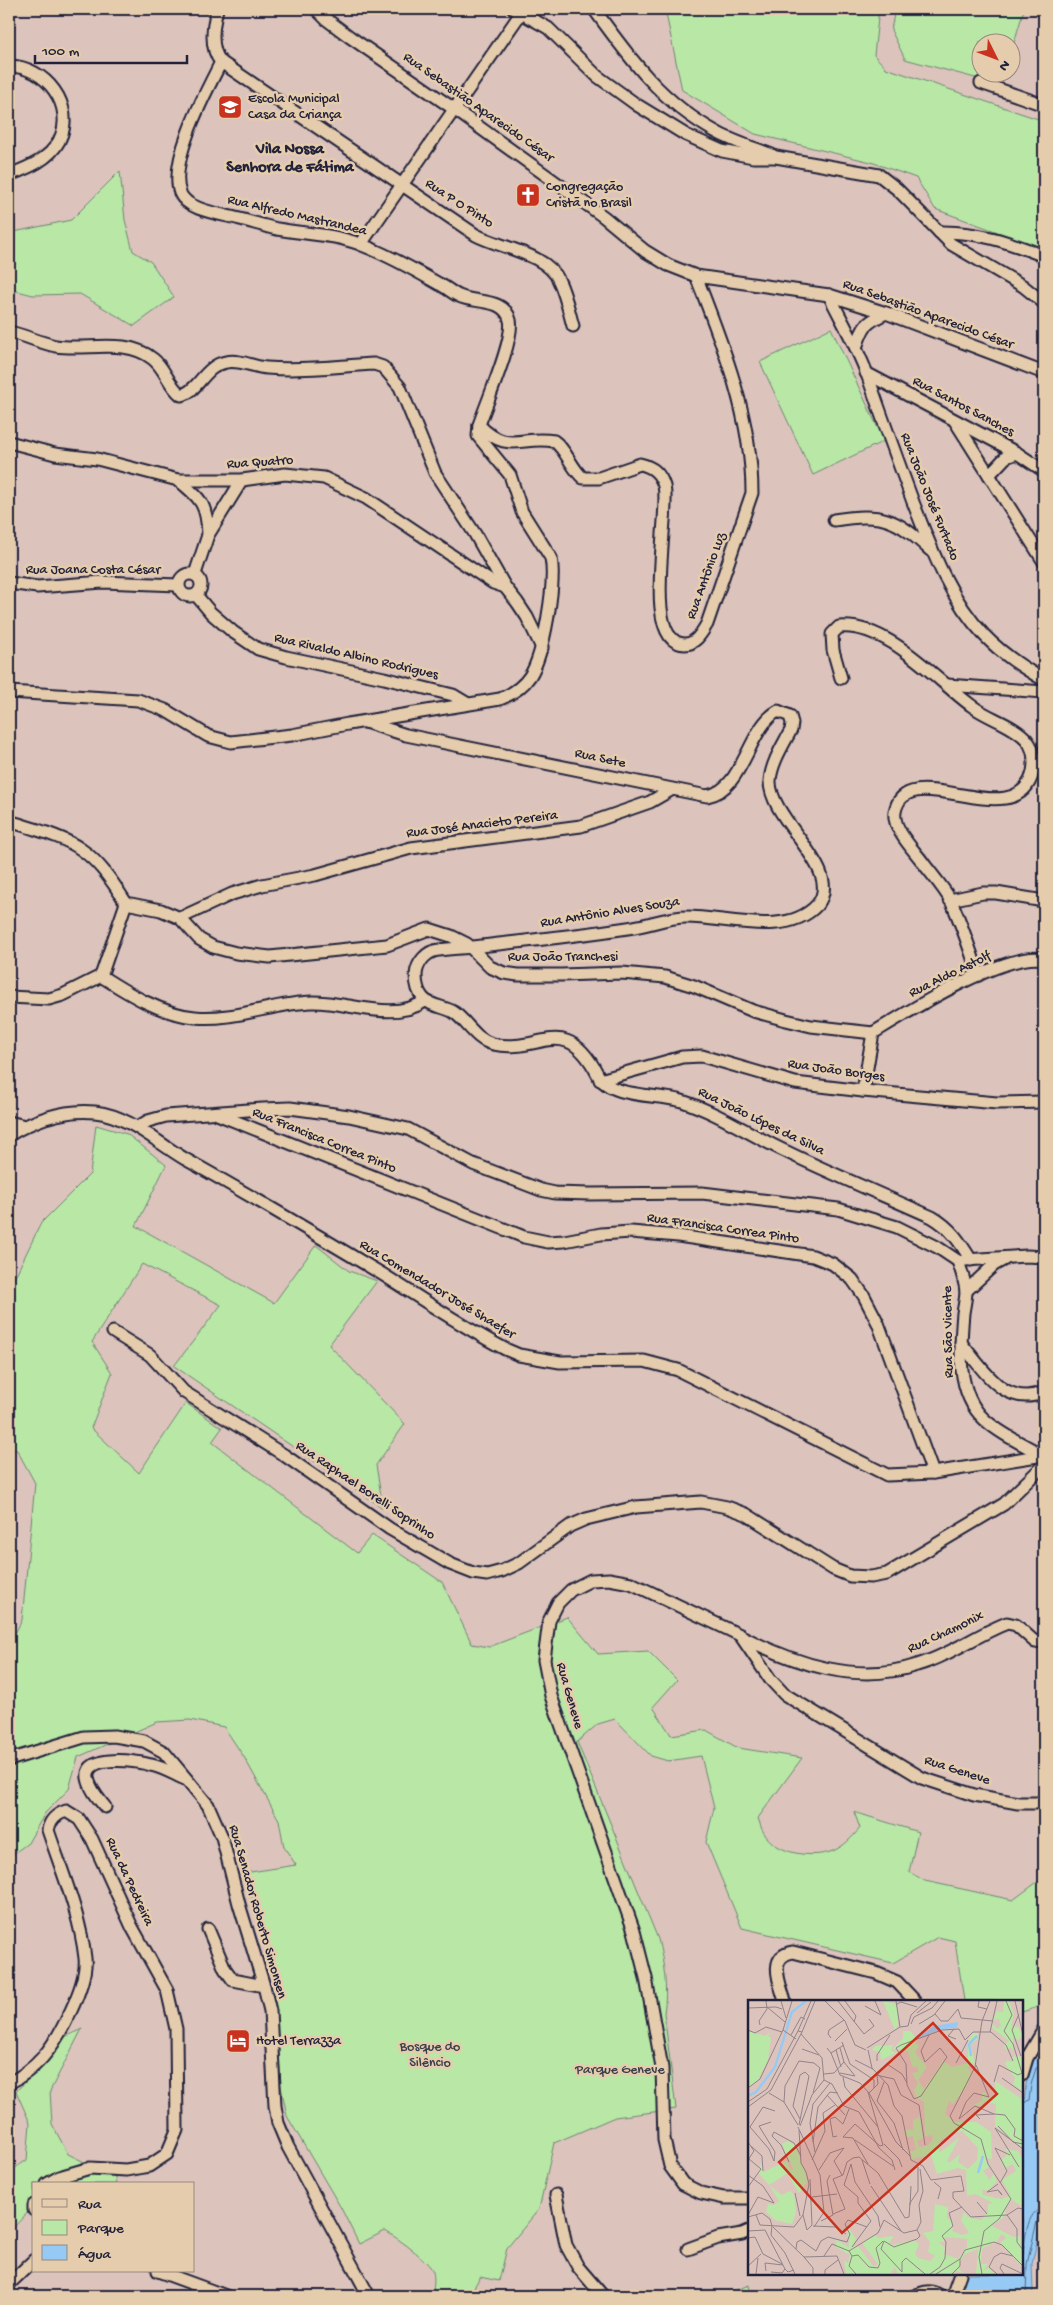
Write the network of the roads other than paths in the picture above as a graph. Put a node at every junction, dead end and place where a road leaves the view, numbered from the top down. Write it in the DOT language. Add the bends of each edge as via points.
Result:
graph roads {
  1 [pos="217,9"];
  2 [pos="316,9"];
  3 [pos="594,9"];
  4 [pos="522,13"];
  5 [pos="222,62"];
  6 [pos="9,66"];
  7 [pos="981,83"];
  8 [pos="1044,105"];
  9 [pos="454,109"];
  10 [pos="776,156"];
  11 [pos="9,175"];
  12 [pos="403,186"];
  13 [pos="939,232"];
  14 [pos="361,244"];
  15 [pos="1044,256"];
  16 [pos="696,276"];
  17 [pos="829,295"];
  18 [pos="1044,303"];
  19 [pos="886,313"];
  20 [pos="573,326"];
  21 [pos="9,332"];
  22 [pos="856,348"];
  23 [pos="866,373"];
  24 [pos="1044,373"];
  25 [pos="893,387"];
  26 [pos="875,401"];
  27 [pos="954,420"];
  28 [pos="479,425"];
  29 [pos="9,442"];
  30 [pos="1017,453"];
  31 [pos="1044,471"];
  32 [pos="989,475"];
  33 [pos="178,480"];
  34 [pos="242,480"];
  35 [pos="834,520"];
  36 [pos="208,535"];
  37 [pos="933,553"];
  38 [pos="1044,562"];
  39 [pos="195,574"];
  40 [pos="9,583"];
  41 [pos="178,585"];
  42 [pos="505,587"];
  43 [pos="196,595"];
  44 [pos="542,648"];
  45 [pos="841,678"];
  46 [pos="1044,680"];
  47 [pos="947,685"];
  48 [pos="9,692"];
  49 [pos="1044,692"];
  50 [pos="468,704"];
  51 [pos="790,716"];
  52 [pos="365,722"];
  53 [pos="672,790"];
  54 [pos="9,820"];
  55 [pos="950,900"];
  56 [pos="1044,901"];
  57 [pos="126,903"];
  58 [pos="180,918"];
  59 [pos="472,948"];
  60 [pos="1044,959"];
  61 [pos="979,975"];
  62 [pos="101,976"];
  63 [pos="9,998"];
  64 [pos="425,1001"];
  65 [pos="873,1033"];
  66 [pos="600,1080"];
  67 [pos="863,1091"];
  68 [pos="1044,1102"];
  69 [pos="217,1114"];
  70 [pos="9,1122"];
  71 [pos="24,1126"];
  72 [pos="138,1127"];
  73 [pos="9,1135"];
  74 [pos="1044,1257"];
  75 [pos="1007,1258"];
  76 [pos="971,1260"];
  77 [pos="958,1261"];
  78 [pos="966,1291"];
  79 [pos="113,1332"];
  80 [pos="961,1343"];
  81 [pos="1044,1392"];
  82 [pos="1044,1458"];
  83 [pos="933,1472"];
  84 [pos="740,1635"];
  85 [pos="1044,1640"];
  86 [pos="9,1760"];
  87 [pos="190,1782"];
  88 [pos="1044,1803"];
  89 [pos="105,1807"];
  90 [pos="208,1929"];
  91 [pos="264,1986"];
  92 [pos="785,2000"];
  93 [pos="914,2000"];
  94 [pos="1044,2029"];
  95 [pos="1023,2072"];
  96 [pos="9,2083"];
  97 [pos="50,2182"];
  98 [pos="556,2195"];
  99 [pos="748,2198"];
  100 [pos="748,2231"];
  101 [pos="688,2249"];
  102 [pos="32,2262"];
  103 [pos="161,2272"];
  104 [pos="960,2275"];
  105 [pos="9,2284"];
  106 [pos="226,2296"];
  107 [pos="369,2296"];
  108 [pos="603,2296"];
  109 [pos="914,2296"];
  110 [pos="941,2296"];
  111 [pos="952,2296"];
  1 -- 5 [label="street" via="214,51"];
  2 -- 9 [label="street, Rua Sebastião Aparecido César" via="350,37"];
  3 -- 10 [label="street" via="633,63 679,108 720,134"];
  4 -- 9 [label="street"];
  4 -- 10 [label="street" via="548,28 613,89 686,134 740,156"];
  5 -- 12 [label="street, Rua P O Pinto"];
  5 -- 14 [label="street, Rua Alfredo Mastrandea" via="189,128 178,179 183,198 198,207 276,229"];
  6 -- 11 [label="street" via="40,74 56,91 63,109 64,126 59,142 48,156"];
  7 -- 8 [label="street"];
  9 -- 12 [label="street"];
  9 -- 16 [label="street, Rua Sebastião Aparecido César" via="604,216 645,251"];
  10 -- 13 [label="street" via="879,175"];
  12 -- 14 [label="street"];
  12 -- 20 [label="street, Rua P O Pinto" via="476,235 536,258 550,268 559,281"];
  13 -- 15 [label="street" via="960,231 986,236"];
  13 -- 18 [label="street" via="960,250 1023,286"];
  14 -- 28 [label="street, Rua Alfredo Mastrandea" via="462,297 487,301 505,310 510,320 509,340"];
  16 -- 17 [label="street, Rua Sebastião Aparecido César"];
  16 -- 28 [label="street, Rua Antônio Luz" via="730,367 748,441 752,493 707,624 692,642 675,641 662,623 664,488 656,471 640,464 599,478 583,478 554,441 499,441"];
  17 -- 19 [label="street, Rua Sebastião Aparecido César"];
  17 -- 22 [label="street, Rua João José Furtado"];
  19 -- 22 [label="street" via="868,322 861,331"];
  19 -- 24 [label="street, Rua Sebastião Aparecido César"];
  21 -- 42 [label="street" via="67,348 112,346 136,350 153,359 181,395 206,372 226,362 266,368 374,364 383,367 400,387 435,473"];
  22 -- 23 [label="street, Rua João José Furtado"];
  23 -- 25 [label="street, Rua Santos Sanches"];
  23 -- 26 [label="street, Rua João José Furtado"];
  25 -- 26 [label="street"];
  25 -- 27 [label="street, Rua Santos Sanches"];
  26 -- 37 [label="street, Rua João José Furtado"];
  27 -- 30 [label="street, Rua Santos Sanches"];
  27 -- 32 [label="street"];
  28 -- 44 [label="street" via="478,436 510,475 525,518 551,558 549,604"];
  29 -- 33 [label="street, Rua Quatro" via="55,454 97,459"];
  30 -- 31 [label="street, Rua Santos Sanches"];
  30 -- 32 [label="street" via="1000,462"];
  32 -- 38 [label="street"];
  33 -- 34 [label="street, Rua Quatro"];
  33 -- 36 [label="street" via="201,501 206,511"];
  34 -- 36 [label="street"];
  34 -- 42 [label="street, Rua Quatro" via="285,474 336,482 366,498 493,583"];
  35 -- 37 [label="street" via="862,516 886,519 911,532"];
  36 -- 39 [label="street"];
  37 -- 46 [label="street, Rua João José Furtado" via="956,596 982,634 1010,659"];
  39 -- 41 [label="street" via="184,575"];
  39 -- 43 [label="street" via="201,586"];
  40 -- 41 [label="street, Rua Joana Costa César" via="36,587 103,582"];
  41 -- 43 [label="street" via="186,596"];
  42 -- 44 [label="street, Rua Quatro" via="527,617"];
  43 -- 50 [label="street, Rua Rivaldo Albino Rodrigues" via="211,613 258,649 453,695"];
  44 -- 50 [label="street" via="530,677 514,693 500,699"];
  45 -- 47 [label="street" via="831,639 834,630 848,626 891,643"];
  47 -- 49 [label="street"];
  47 -- 55 [label="street" via="972,706 1026,739 1034,756 1030,782 1022,792 1012,797 993,800 926,790 906,795 898,804 894,815 898,829"];
  48 -- 52 [label="street" via="138,700 165,710 208,736 231,742"];
  50 -- 52 [label="street"];
  51 -- 53 [label="street, Rua Sete" via="778,711 773,714 732,778 713,795"];
  51 -- 59 [label="street, Rua Antônio Alves Souza" via="790,730 772,771 770,785 783,817 822,873 824,886 820,900 806,914 769,924 672,917 632,927"];
  52 -- 53 [label="street, Rua Sete" via="406,735"];
  53 -- 58 [label="street, Rua José Anacieto Pereira" via="650,802 581,826 411,848 232,894"];
  54 -- 57 [label="street" via="78,845 100,866"];
  55 -- 56 [label="street" via="996,893"];
  55 -- 61 [label="street"];
  57 -- 58 [label="street, Rua João Tranchesi" via="161,910"];
  57 -- 62 [label="street"];
  58 -- 59 [label="street, Rua João Tranchesi" via="199,940 236,954 270,957 387,945 428,929 451,936"];
  59 -- 64 [label="street, Rua Antônio Alves Souza" via="431,952 423,959 416,974 418,989"];
  59 -- 65 [label="street, Rua João Tranchesi" via="490,967 504,973 622,973 665,977 753,1011 786,1020"];
  60 -- 61 [label="street, Rua Aldo Astolf" via="1022,960"];
  61 -- 65 [label="street, Rua Aldo Astolf"];
  62 -- 63 [label="street" via="63,996"];
  62 -- 64 [label="street" via="153,1005 195,1017 219,1017 312,1002 372,1011 399,1009"];
  64 -- 66 [label="street" via="454,1013 485,1041 495,1045 553,1039 569,1043 588,1056"];
  65 -- 67 [label="street"];
  66 -- 67 [label="street, Rua João Borges" via="682,1057 702,1056 795,1082"];
  66 -- 76 [label="street, Rua João Lópes da Silva" via="617,1090 678,1100 700,1108 785,1152 932,1217 956,1236"];
  67 -- 68 [label="street, Rua João Borges" via="997,1103"];
  69 -- 72 [label="street" via="166,1116"];
  69 -- 77 [label="street" via="290,1108 377,1121 408,1129 473,1164 555,1193 702,1193 838,1209 897,1227"];
  69 -- 83 [label="street, Rua Francisca Correa Pinto" via="524,1237 556,1242 631,1232 678,1236 813,1256 833,1264 852,1279 878,1323"];
  70 -- 71 [label="street"];
  71 -- 72 [label="street, Rua Comendador José Shaefer" via="74,1112 106,1114"];
  71 -- 73 [label="street, Rua Comendador José Shaefer"];
  72 -- 83 [label="street, Rua Comendador José Shaefer" via="176,1153 519,1355 560,1362 644,1361 660,1364 678,1370 877,1471 898,1475"];
  74 -- 75 [label="street"];
  75 -- 76 [label="street"];
  75 -- 78 [label="street" via="994,1265"];
  76 -- 77 [label="street"];
  77 -- 78 [label="street, Rua São Vicente"];
  78 -- 80 [label="street, Rua São Vicente"];
  79 -- 82 [label="street, Rua Raphael Borelli Soprinho" via="150,1355 184,1392 284,1455 390,1529 450,1564 487,1575 511,1567 570,1526 586,1519 636,1507 701,1502 746,1514 850,1576 887,1574 1004,1504"];
  80 -- 81 [label="street" via="993,1381 1012,1394 1022,1397"];
  80 -- 82 [label="street, Rua São Vicente" via="962,1371 967,1396 973,1407 996,1428"];
  82 -- 83 [label="street, Rua Comendador José Shaefer"];
  84 -- 85 [label="street, Rua Chamonix" via="776,1654 824,1668 867,1675 917,1666 1007,1623 1016,1625 1035,1642"];
  84 -- 88 [label="street, Rua Geneve" via="784,1694 922,1778 974,1795 1018,1803"];
  84 -- 99 [label="street, Rua Geneve" via="631,1584 609,1578 591,1580 571,1590 558,1603 549,1621 544,1660 551,1696 634,1931 646,1978 662,2068 664,2140 670,2166 683,2184 701,2194"];
  86 -- 87 [label="street, Rua Senador Roberto Simonsen" via="84,1737 114,1736 144,1741 164,1752"];
  87 -- 89 [label="street" via="153,1765 129,1761 98,1763 90,1767 87,1776 92,1790"];
  87 -- 91 [label="street, Rua Senador Roberto Simonsen" via="208,1805 222,1837"];
  90 -- 91 [label="street" via="225,1970 233,1980"];
  91 -- 107 [label="street, Rua Senador Roberto Simonsen" via="270,2011 278,2122 288,2147"];
  92 -- 93 [label="street" via="777,1965 779,1958 794,1952 876,1973 897,1982"];
  94 -- 95 [label="street"];
  96 -- 97 [label="street, Rua da Pedreira" via="41,2059 58,2038 78,1994 83,1974 85,1960 75,1910 48,1830 51,1820 66,1811 79,1819 92,1839 132,1927 167,1990 176,2029 177,2130 167,2154 149,2166 126,2170 90,2168"];
  98 -- 108 [label="street" via="566,2245 578,2267"];
  100 -- 101 [label="street"];
  102 -- 105 [label="street"];
  103 -- 106 [label="street"];
  104 -- 111 [label="street"];
  109 -- 110 [label="street" via="925,2291"];
}
